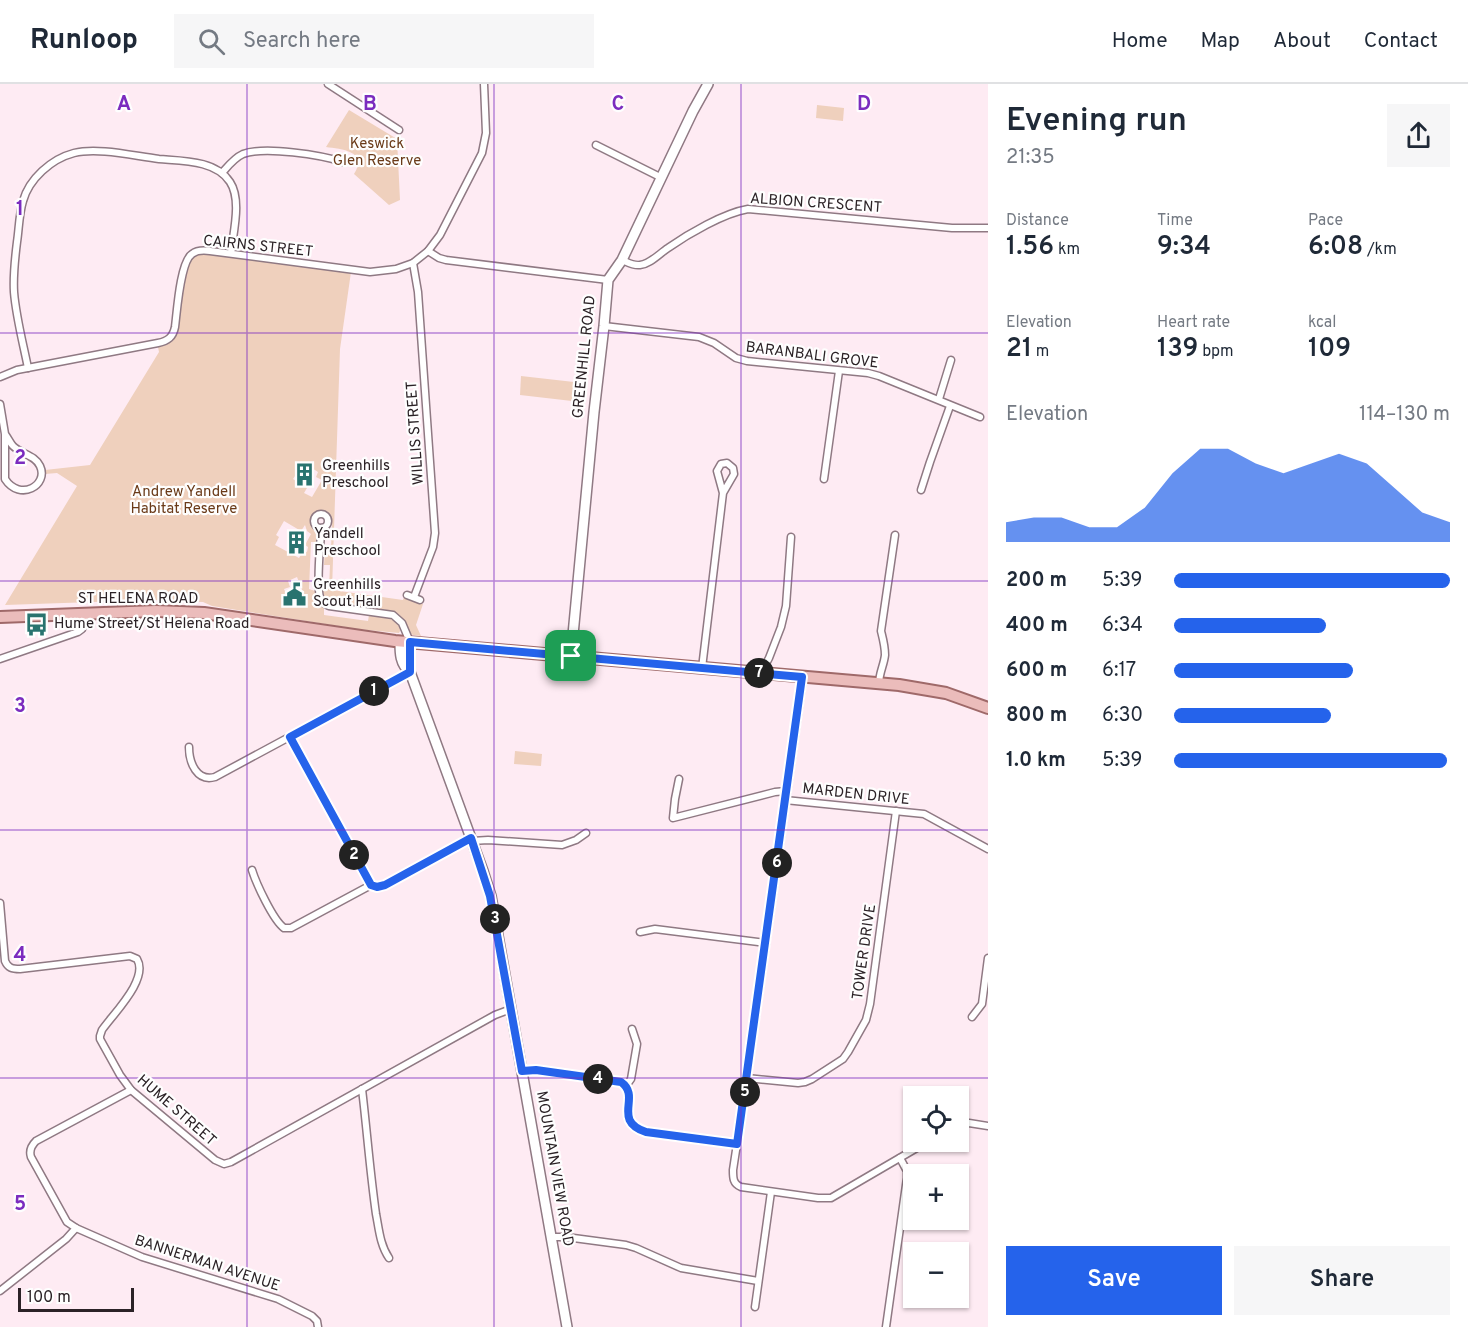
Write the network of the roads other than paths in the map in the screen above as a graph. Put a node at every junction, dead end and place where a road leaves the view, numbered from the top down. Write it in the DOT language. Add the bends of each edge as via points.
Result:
graph roads {
  1 [pos="328,84"];
  2 [pos="484,84"];
  3 [pos="708,84"];
  4 [pos="399,130"];
  5 [pos="596,145"];
  6 [pos="343,162"];
  7 [pos="222,173"];
  8 [pos="662,178"];
  9 [pos="988,228"];
  10 [pos="428,251"];
  11 [pos="231,253"];
  12 [pos="622,260"];
  13 [pos="413,263"];
  14 [pos="608,280"];
  15 [pos="604,326"];
  16 [pos="951,360"];
  17 [pos="28,368"];
  18 [pos="17,370"];
  19 [pos="839,371"];
  20 [pos="0,372"];
  21 [pos="0,377"];
  22 [pos="939,399"];
  23 [pos="0,404"];
  24 [pos="950,406"];
  25 [pos="980,417"];
  26 [pos="5,434"];
  27 [pos="824,479"];
  28 [pos="921,490"];
  29 [pos="723,493"];
  30 [pos="321,528"];
  31 [pos="895,535"];
  32 [pos="791,537"];
  33 [pos="414,597"];
  34 [pos="85,614"];
  35 [pos="0,617"];
  36 [pos="405,639"];
  37 [pos="571,656"];
  38 [pos="0,659"];
  39 [pos="702,668"];
  40 [pos="410,672"];
  41 [pos="760,673"];
  42 [pos="802,677"];
  43 [pos="879,684"];
  44 [pos="987,705"];
  45 [pos="290,737"];
  46 [pos="189,747"];
  47 [pos="679,779"];
  48 [pos="786,791"];
  49 [pos="785,800"];
  50 [pos="896,811"];
  51 [pos="586,833"];
  52 [pos="472,839"];
  53 [pos="988,849"];
  54 [pos="252,870"];
  55 [pos="371,885"];
  56 [pos="0,903"];
  57 [pos="640,932"];
  58 [pos="2,942"];
  59 [pos="766,943"];
  60 [pos="988,958"];
  61 [pos="511,1009"];
  62 [pos="972,1017"];
  63 [pos="632,1029"];
  64 [pos="522,1071"];
  65 [pos="747,1077"];
  66 [pos="626,1086"];
  67 [pos="362,1089"];
  68 [pos="131,1090"];
  69 [pos="969,1123"];
  70 [pos="988,1126"];
  71 [pos="737,1144"];
  72 [pos="910,1152"];
  73 [pos="900,1158"];
  74 [pos="771,1192"];
  75 [pos="76,1228"];
  76 [pos="551,1237"];
  77 [pos="389,1258"];
  78 [pos="758,1281"];
  79 [pos="0,1291"];
  80 [pos="754,1307"];
  81 [pos="318,1327"];
  82 [pos="567,1327"];
  83 [pos="886,1327"];
  1 -- 4 [label="street"];
  2 -- 10 [label="street" via="486,134 482,153"];
  3 -- 8 [label="street, GREENHILL ROAD"];
  5 -- 8 [label="street"];
  6 -- 7 [label="street" via="258,151 238,157"];
  7 -- 11 [label="street" via="231,182 236,198"];
  7 -- 17 [label="street" via="202,164 94,151 66,156 41,172 23,202 14,271 15,300"];
  8 -- 12 [label="street, GREENHILL ROAD"];
  9 -- 12 [label="street, ALBION CRESCENT" via="748,210 724,216 647,263 637,266"];
  10 -- 13 [label="street"];
  10 -- 14 [label="street" via="446,260"];
  11 -- 13 [label="street, CAIRNS STREET" via="369,272"];
  11 -- 17 [label="street, CAIRNS STREET" via="199,250 187,258 173,333 167,340"];
  12 -- 14 [label="street, GREENHILL ROAD"];
  13 -- 33 [label="street, WILLIS STREET" via="435,533"];
  14 -- 15 [label="street, GREENHILL ROAD"];
  15 -- 19 [label="street, BARANBALI GROVE" via="699,337 747,362"];
  15 -- 37 [label="street, GREENHILL ROAD"];
  16 -- 22 [label="street"];
  17 -- 18 [label="street"];
  18 -- 20 [label="street"];
  18 -- 21 [label="street"];
  19 -- 22 [label="street, BARANBALI GROVE" via="879,376"];
  19 -- 27 [label="street"];
  22 -- 24 [label="street, BARANBALI GROVE"];
  23 -- 26 [label="street"];
  24 -- 25 [label="street, BARANBALI GROVE"];
  24 -- 28 [label="street"];
  26 -- 26 [label="street" via="11,444 35,459 42,470 40,480 28,490 13,488 5,479"];
  29 -- 39 [label="street"];
  30 -- 36 [label="street" via="322,601 329,606 393,615 402,622"];
  31 -- 43 [label="street" via="881,631 885,652"];
  32 -- 41 [label="street" via="786,606"];
  34 -- 35 [label="main road, ST HELENA ROAD"];
  34 -- 36 [label="main road, ST HELENA ROAD" via="204,613"];
  34 -- 38 [label="street" via="78,632"];
  36 -- 37 [label="main road, ST HELENA ROAD"];
  36 -- 40 [label="street, MOUNTAIN VIEW ROAD"];
  37 -- 39 [label="main road, ST HELENA ROAD"];
  39 -- 41 [label="main road, ST HELENA ROAD"];
  40 -- 45 [label="street"];
  40 -- 52 [label="street, MOUNTAIN VIEW ROAD"];
  41 -- 42 [label="main road, ST HELENA ROAD"];
  42 -- 43 [label="main road, ST HELENA ROAD"];
  42 -- 48 [label="street"];
  43 -- 44 [label="main road, ST HELENA ROAD" via="946,693"];
  45 -- 46 [label="street" via="210,779 198,774"];
  45 -- 55 [label="street"];
  47 -- 48 [label="street" via="674,818"];
  48 -- 49 [label="street"];
  49 -- 50 [label="street, MARDEN DRIVE"];
  49 -- 59 [label="street"];
  50 -- 53 [label="street, MARDEN DRIVE" via="928,816"];
  50 -- 65 [label="street, TOWER DRIVE" via="870,1004 853,1044 837,1064 805,1082"];
  51 -- 52 [label="street" via="562,845"];
  52 -- 55 [label="street" via="385,885"];
  52 -- 61 [label="street, MOUNTAIN VIEW ROAD" via="490,896"];
  54 -- 55 [label="street" via="278,922 288,929"];
  56 -- 58 [label="street, HUME STREET"];
  57 -- 59 [label="street" via="655,929"];
  58 -- 68 [label="street, HUME STREET" via="11,969 137,958 137,982 100,1036"];
  59 -- 65 [label="street"];
  60 -- 62 [label="street" via="982,1004"];
  61 -- 64 [label="street, MOUNTAIN VIEW ROAD"];
  61 -- 67 [label="street, HUME STREET"];
  63 -- 66 [label="street" via="637,1044 631,1079"];
  64 -- 66 [label="street" via="621,1082"];
  64 -- 76 [label="street, MOUNTAIN VIEW ROAD"];
  65 -- 71 [label="street"];
  66 -- 71 [label="street" via="630,1092 627,1113 638,1129"];
  67 -- 68 [label="street, HUME STREET" via="224,1164"];
  67 -- 77 [label="street" via="381,1242"];
  68 -- 75 [label="street, BANNERMAN AVENUE" via="36,1141 31,1149 31,1157 67,1222"];
  69 -- 70 [label="street"];
  71 -- 74 [label="street" via="733,1177 736,1186"];
  72 -- 73 [label="street"];
  73 -- 74 [label="street" via="831,1198"];
  73 -- 83 [label="street" via="907,1178"];
  74 -- 78 [label="street"];
  75 -- 79 [label="street"];
  75 -- 81 [label="street, BANNERMAN AVENUE" via="142,1257 278,1299 312,1316"];
  76 -- 78 [label="street" via="626,1245 681,1268"];
  76 -- 82 [label="street, MOUNTAIN VIEW ROAD"];
  78 -- 80 [label="street"];
}
